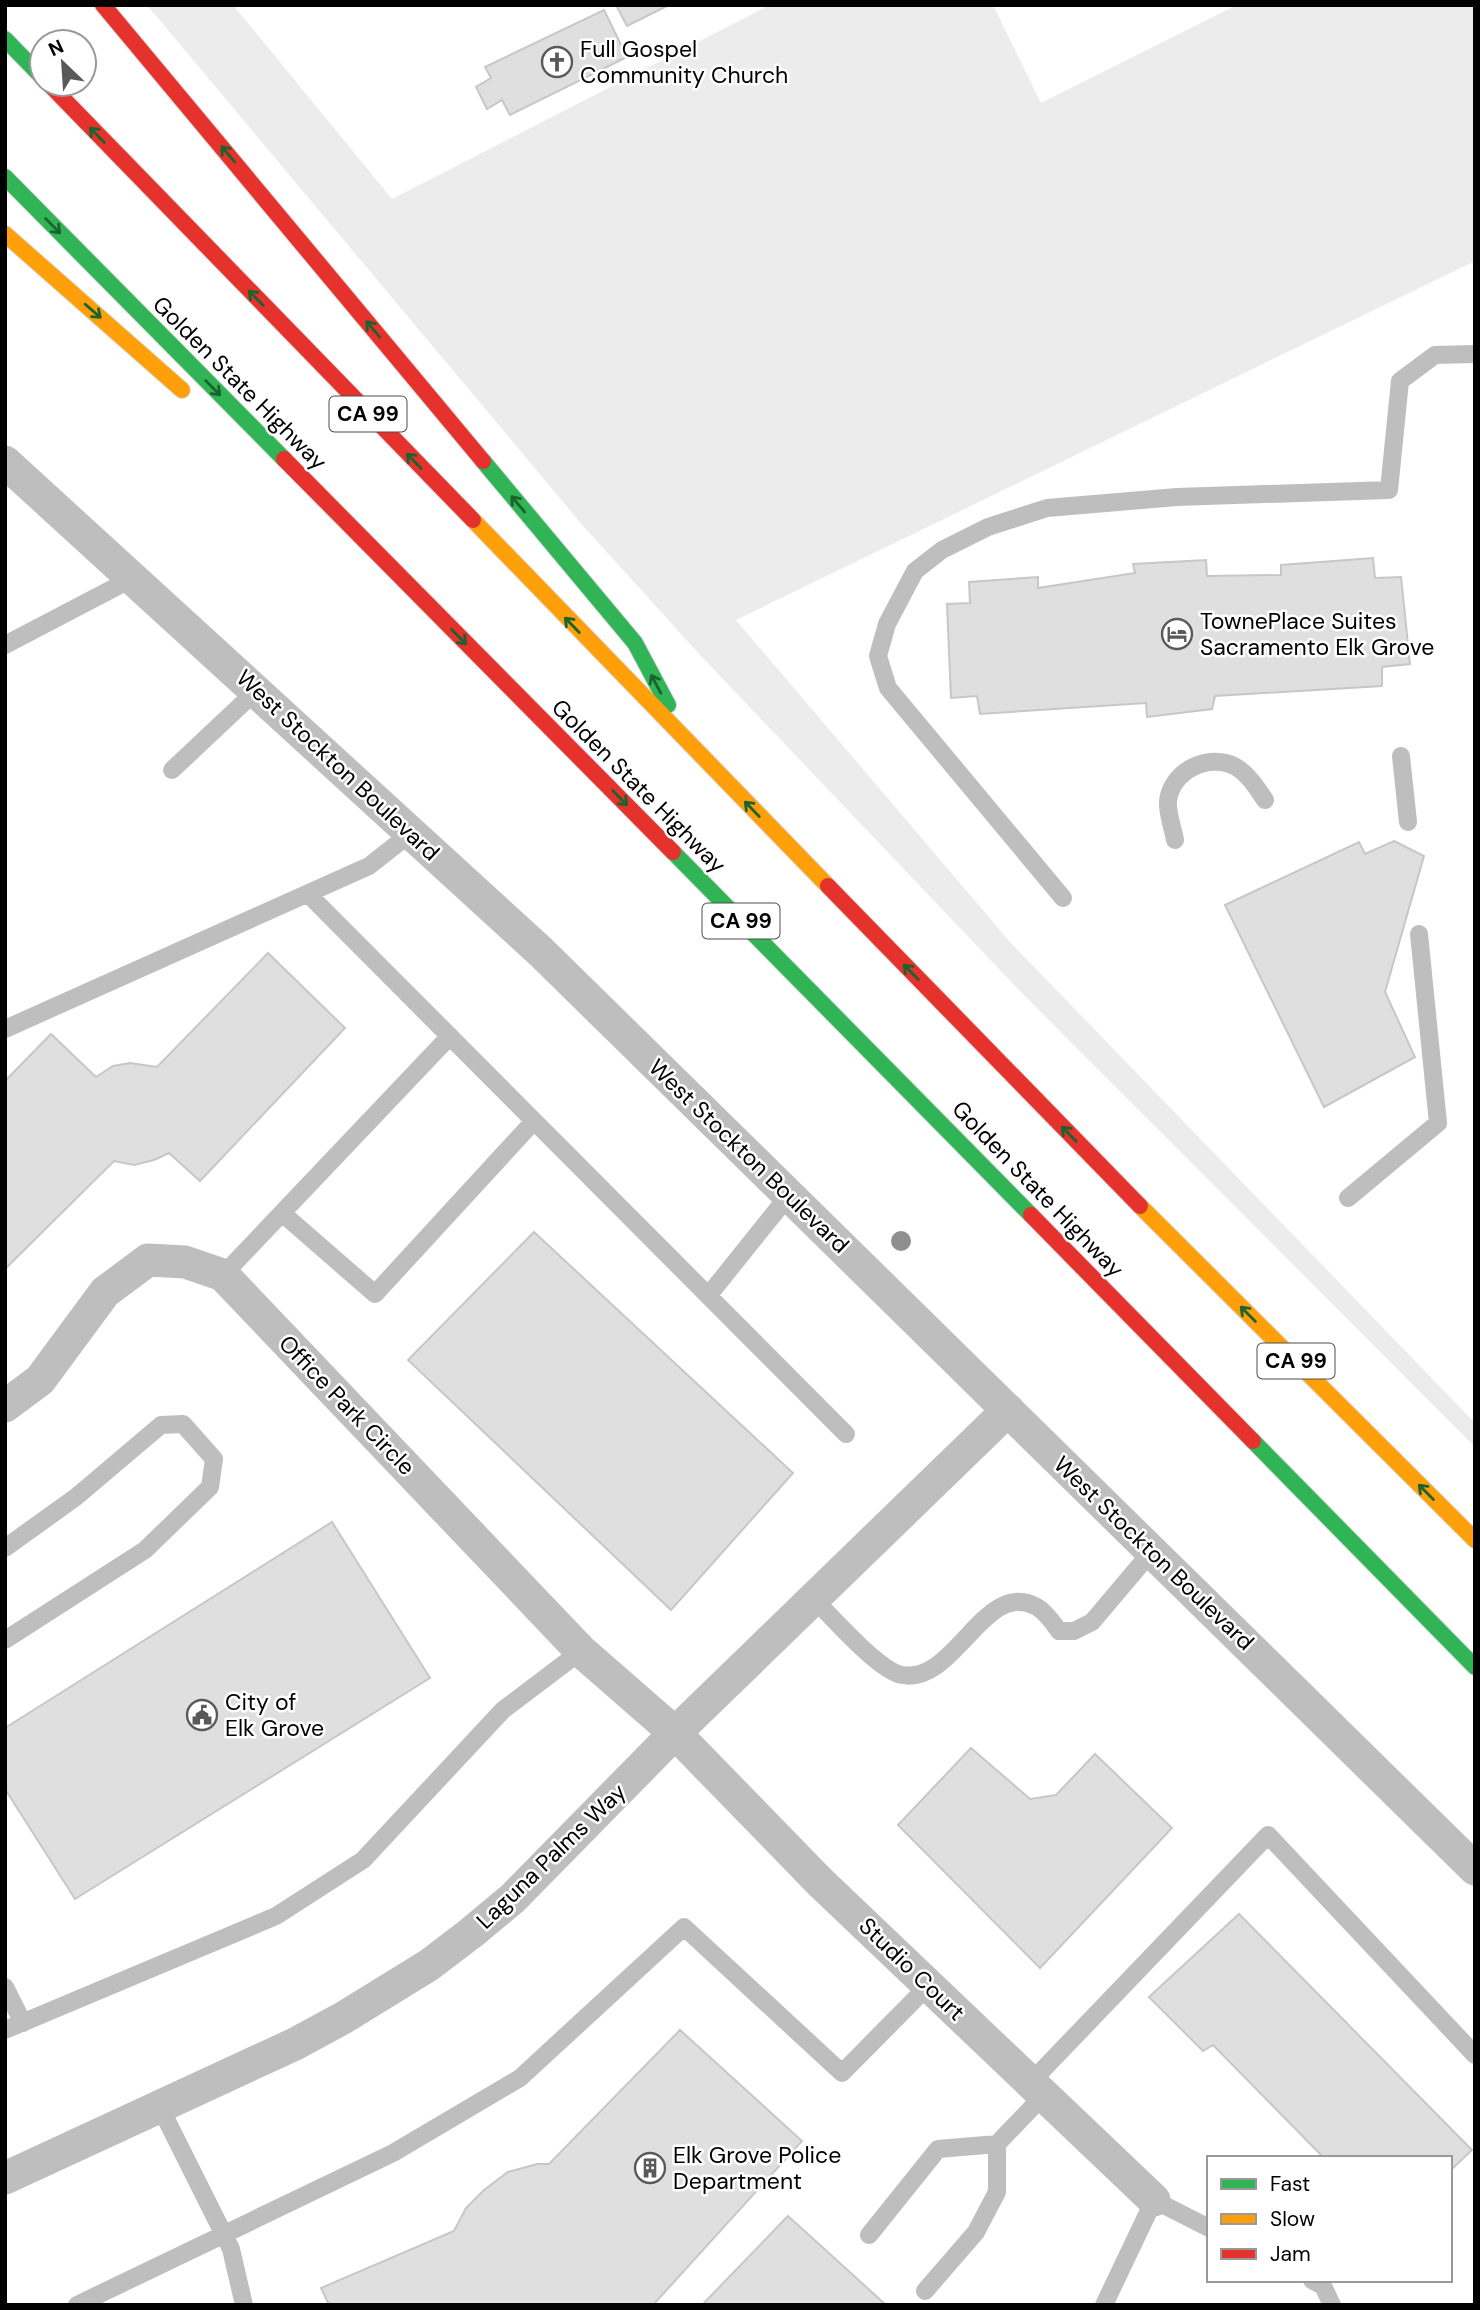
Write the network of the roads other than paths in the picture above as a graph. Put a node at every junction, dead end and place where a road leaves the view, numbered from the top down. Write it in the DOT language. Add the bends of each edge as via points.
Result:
graph roads {
  1 [pos="103,5"];
  2 [pos="5,39"];
  3 [pos="28,63"];
  4 [pos="62,98"];
  5 [pos="5,177"];
  6 [pos="5,234"];
  7 [pos="1475,354"];
  8 [pos="191,398"];
  9 [pos="5,462"];
  10 [pos="264,462"];
  11 [pos="134,579"];
  12 [pos="440,617"];
  13 [pos="5,645"];
  14 [pos="256,691"];
  15 [pos="688,744"];
  16 [pos="1401,756"];
  17 [pos="173,770"];
  18 [pos="1265,800"];
  19 [pos="1408,822"];
  20 [pos="411,833"];
  21 [pos="1175,840"];
  22 [pos="308,894"];
  23 [pos="1063,898"];
  24 [pos="1419,934"];
  25 [pos="5,1029"];
  26 [pos="450,1036"];
  27 [pos="534,1121"];
  28 [pos="789,1195"];
  29 [pos="1348,1198"];
  30 [pos="282,1213"];
  31 [pos="223,1275"];
  32 [pos="708,1296"];
  33 [pos="5,1406"];
  34 [pos="1008,1410"];
  35 [pos="846,1434"];
  36 [pos="1475,1540"];
  37 [pos="5,1548"];
  38 [pos="1152,1551"];
  39 [pos="813,1598"];
  40 [pos="5,1640"];
  41 [pos="581,1651"];
  42 [pos="1475,1667"];
  43 [pos="675,1733"];
  44 [pos="1475,1869"];
  45 [pos="929,1985"];
  46 [pos="5,1987"];
  47 [pos="23,2023"];
  48 [pos="5,2030"];
  49 [pos="1475,2055"];
  50 [pos="1037,2089"];
  51 [pos="160,2107"];
  52 [pos="998,2144"];
  53 [pos="5,2178"];
  54 [pos="1154,2200"];
  55 [pos="1207,2227"];
  56 [pos="224,2235"];
  57 [pos="869,2235"];
  58 [pos="1316,2282"];
  59 [pos="925,2291"];
  60 [pos="77,2305"];
  61 [pos="244,2305"];
  62 [pos="1104,2305"];
  63 [pos="1332,2305"];
  15 -- 1 [label="highway, one-way" via="635,643"];
  2 -- 3 [label="highway"];
  15 -- 4 [label="highway, CA 99, one-way"];
  5 -- 12 [label="highway, Golden State Highway / CA 99, one-way"];
  6 -- 8 [label="highway, one-way"];
  7 -- 23 [label="lane" via="1435,355 1400,381 1389,490 1047,508 988,527 942,550 915,571 887,624 878,656 888,688"];
  9 -- 11 [label="street, West Stockton Boulevard"];
  10 -- 12 [label="highway"];
  11 -- 13 [label="lane"];
  11 -- 14 [label="street, West Stockton Boulevard"];
  12 -- 42 [label="highway, Golden State Highway / CA 99, one-way"];
  14 -- 17 [label="lane"];
  14 -- 20 [label="street, West Stockton Boulevard"];
  36 -- 15 [label="highway, CA 99, one-way" via="1117,1183"];
  16 -- 19 [label="lane"];
  18 -- 21 [label="lane" via="1236,767 1220,760 1192,768 1174,782 1168,802"];
  20 -- 22 [label="lane" via="369,866"];
  20 -- 28 [label="street, West Stockton Boulevard" via="541,952"];
  22 -- 25 [label="lane"];
  22 -- 26 [label="lane"];
  24 -- 29 [label="lane" via="1438,1123"];
  26 -- 27 [label="lane"];
  26 -- 30 [label="lane"];
  27 -- 30 [label="lane" via="375,1294"];
  27 -- 32 [label="lane"];
  28 -- 32 [label="lane"];
  28 -- 34 [label="street, West Stockton Boulevard"];
  30 -- 31 [label="lane"];
  31 -- 33 [label="street, Office Park Circle" via="185,1262 148,1260 105,1292 40,1380"];
  31 -- 41 [label="street, Office Park Circle"];
  32 -- 35 [label="lane"];
  34 -- 38 [label="street, West Stockton Boulevard"];
  34 -- 39 [label="street, Laguna Palms Way"];
  37 -- 40 [label="lane" via="75,1497 161,1424 183,1424 214,1459 210,1487 145,1549"];
  38 -- 39 [label="lane" via="1092,1622 1074,1631 1059,1631 1040,1609 1024,1601 1008,1603 926,1672 904,1676 886,1669"];
  38 -- 44 [label="street, West Stockton Boulevard"];
  39 -- 43 [label="street, Laguna Palms Way"];
  41 -- 43 [label="street, Office Park Circle"];
  41 -- 47 [label="lane" via="503,1710 363,1860 276,1916"];
  43 -- 45 [label="street, Studio Court" via="820,1882"];
  43 -- 51 [label="street, Laguna Palms Way" via="513,1898 429,1965 307,2038"];
  45 -- 50 [label="street, Studio Court"];
  45 -- 56 [label="lane" via="842,2073 684,1927 520,2078 393,2153"];
  46 -- 47 [label="lane"];
  47 -- 48 [label="lane"];
  49 -- 50 [label="lane" via="1268,1835"];
  50 -- 52 [label="lane"];
  50 -- 54 [label="street, Studio Court"];
  51 -- 53 [label="street, Laguna Palms Way"];
  51 -- 56 [label="lane"];
  52 -- 57 [label="lane" via="938,2149"];
  52 -- 59 [label="lane" via="997,2192 976,2231"];
  54 -- 55 [label="lane"];
  54 -- 62 [label="lane"];
  56 -- 60 [label="lane"];
  56 -- 61 [label="lane"];
  58 -- 63 [label="lane" via="1323,2286"];
}
